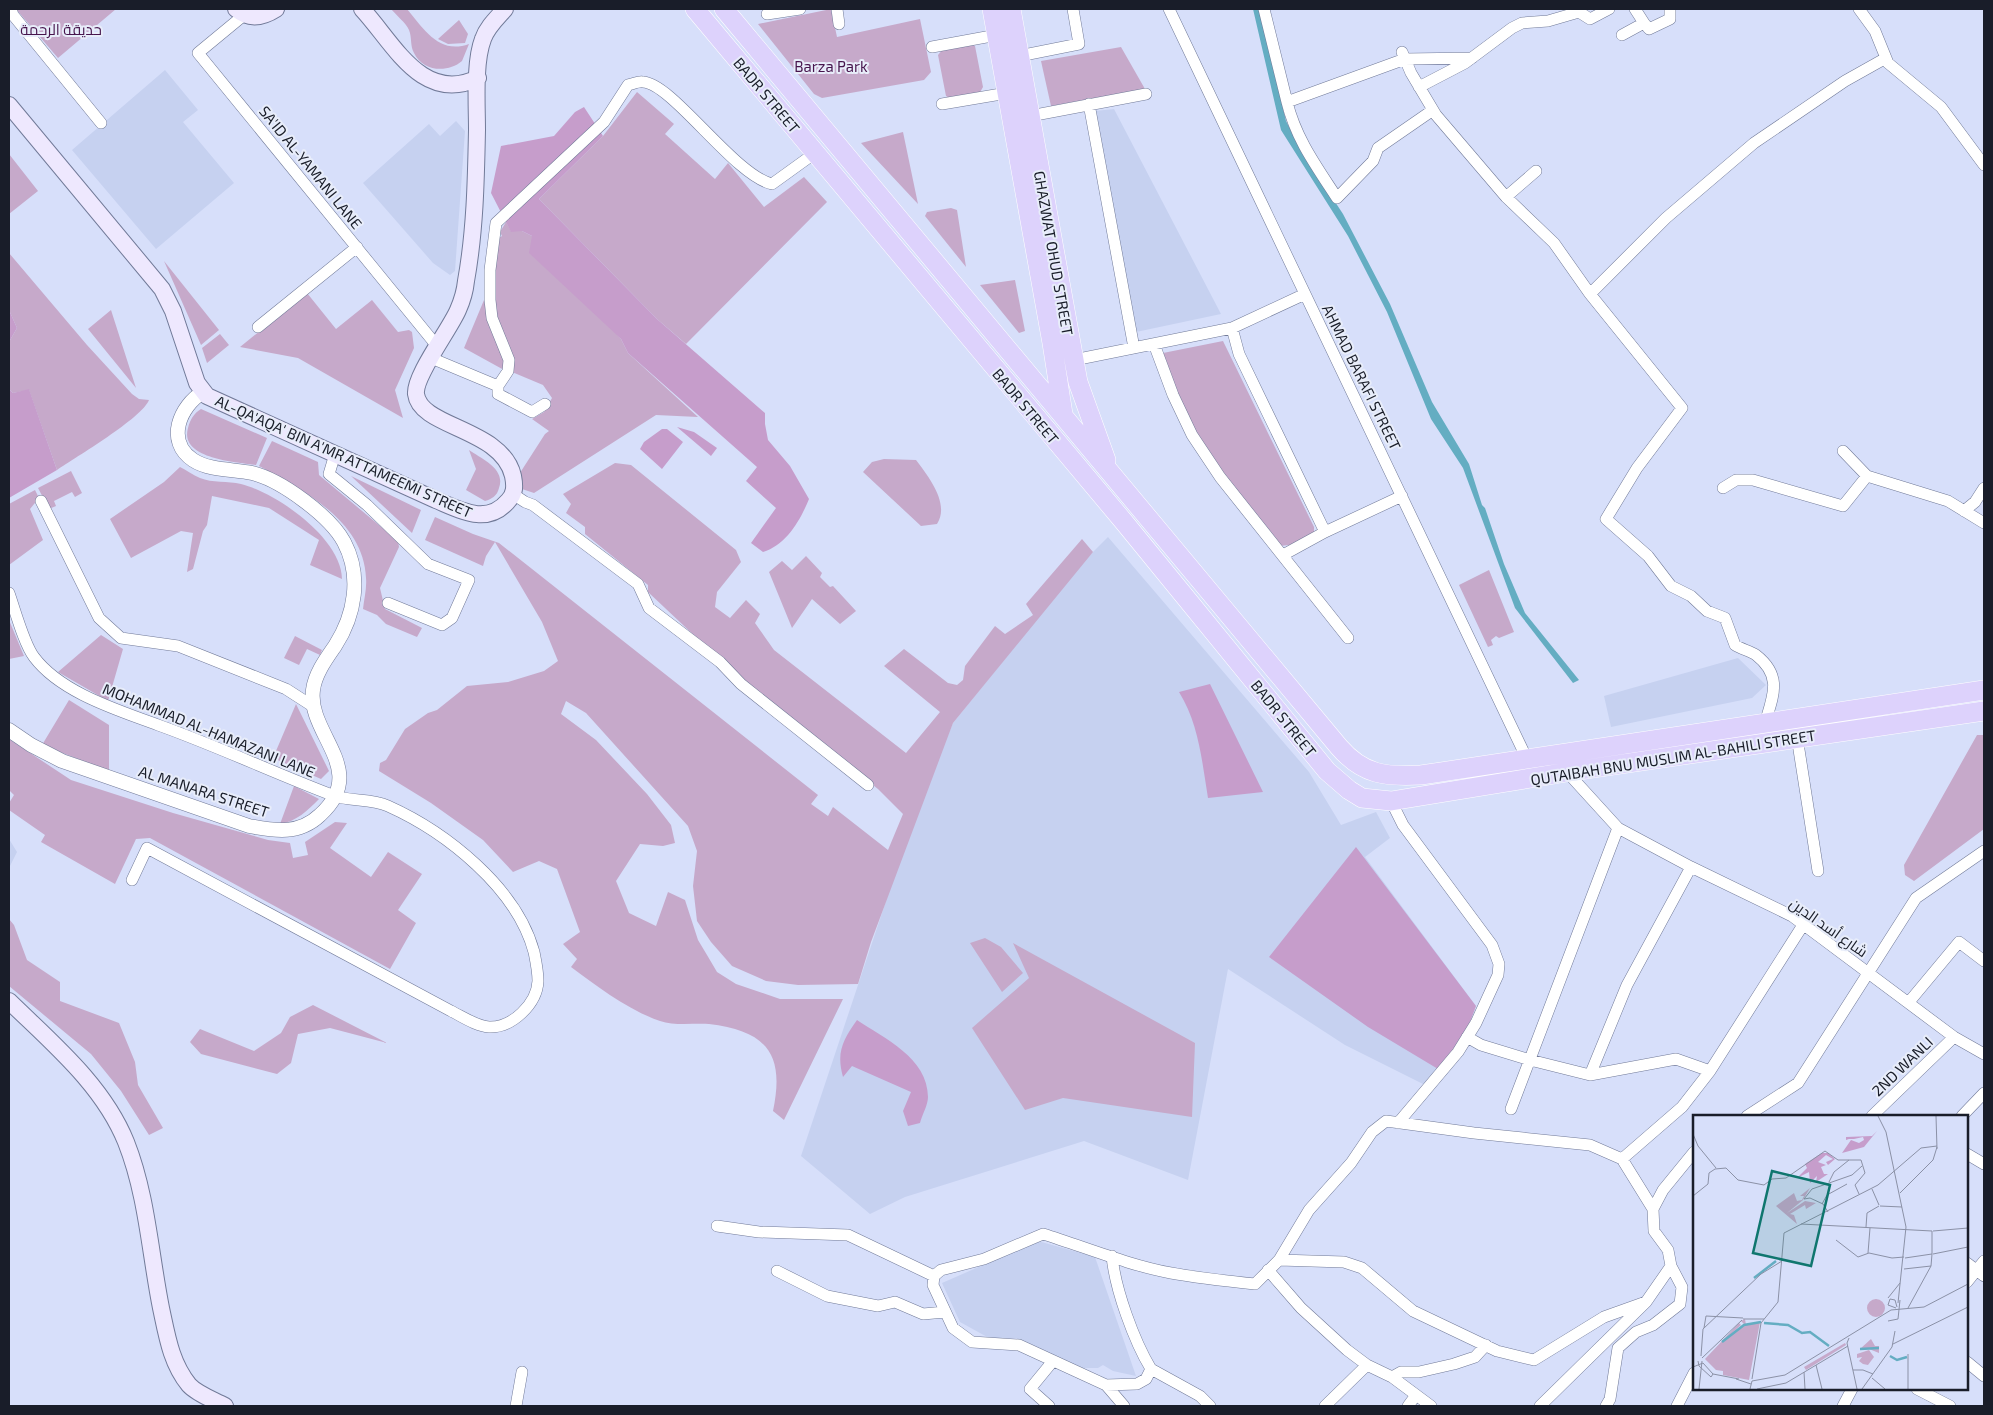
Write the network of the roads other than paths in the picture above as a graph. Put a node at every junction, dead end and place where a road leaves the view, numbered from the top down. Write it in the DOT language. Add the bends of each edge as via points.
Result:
graph roads {
  1 [pos="11,9"];
  2 [pos="276,9"];
  3 [pos="362,9"];
  4 [pos="505,9"];
  5 [pos="695,9"];
  6 [pos="724,9"];
  7 [pos="800,9"];
  8 [pos="836,9"];
  9 [pos="992,9"];
  10 [pos="1011,9"];
  11 [pos="1073,9"];
  12 [pos="1169,9"];
  13 [pos="1264,9"];
  14 [pos="1609,9"];
  15 [pos="1635,9"];
  16 [pos="1670,9"];
  17 [pos="1859,9"];
  18 [pos="240,12"];
  19 [pos="767,14"];
  20 [pos="1644,23"];
  21 [pos="839,24"];
  22 [pos="997,35"];
  23 [pos="1622,35"];
  24 [pos="932,47"];
  25 [pos="1019,56"];
  26 [pos="1404,56"];
  27 [pos="1472,58"];
  28 [pos="1886,58"];
  29 [pos="478,78"];
  30 [pos="1419,87"];
  31 [pos="1007,92"];
  32 [pos="1146,94"];
  33 [pos="1287,102"];
  34 [pos="942,104"];
  35 [pos="1089,104"];
  36 [pos="9,105"];
  37 [pos="1433,110"];
  38 [pos="1030,116"];
  39 [pos="101,123"];
  40 [pos="815,153"];
  41 [pos="1984,165"];
  42 [pos="1536,171"];
  43 [pos="1506,197"];
  44 [pos="356,247"];
  45 [pos="1305,294"];
  46 [pos="1590,294"];
  47 [pos="258,327"];
  48 [pos="1232,328"];
  49 [pos="1052,343"];
  50 [pos="1154,344"];
  51 [pos="1134,348"];
  52 [pos="434,352"];
  53 [pos="1074,360"];
  54 [pos="1021,365"];
  55 [pos="1078,382"];
  56 [pos="498,386"];
  57 [pos="203,392"];
  58 [pos="544,404"];
  59 [pos="1063,415"];
  60 [pos="1041,424"];
  61 [pos="1843,451"];
  62 [pos="335,454"];
  63 [pos="1068,456"];
  64 [pos="1867,476"];
  65 [pos="1124,488"];
  66 [pos="1723,488"];
  67 [pos="1984,488"];
  68 [pos="514,494"];
  69 [pos="1402,496"];
  70 [pos="41,501"];
  71 [pos="1964,511"];
  72 [pos="1984,523"];
  73 [pos="1325,532"];
  74 [pos="1283,555"];
  75 [pos="9,593"];
  76 [pos="388,603"];
  77 [pos="1348,638"];
  78 [pos="315,680"];
  79 [pos="286,689"];
  80 [pos="1984,692"];
  81 [pos="314,707"];
  82 [pos="1984,711"];
  83 [pos="1945,717"];
  84 [pos="1984,720"];
  85 [pos="1765,723"];
  86 [pos="9,730"];
  87 [pos="1797,737"];
  88 [pos="1346,755"];
  89 [pos="1527,759"];
  90 [pos="1327,771"];
  91 [pos="1567,772"];
  92 [pos="1384,776"];
  93 [pos="868,785"];
  94 [pos="335,796"];
  95 [pos="1362,798"];
  96 [pos="1391,801"];
  97 [pos="1618,828"];
  98 [pos="1984,851"];
  99 [pos="1691,867"];
  100 [pos="1818,871"];
  101 [pos="132,880"];
  102 [pos="1803,924"];
  103 [pos="1984,961"];
  104 [pos="1869,973"];
  105 [pos="9,1001"];
  106 [pos="1909,1002"];
  107 [pos="1467,1037"];
  108 [pos="1954,1037"];
  109 [pos="1984,1054"];
  110 [pos="1530,1060"];
  111 [pos="1710,1071"];
  112 [pos="1590,1075"];
  113 [pos="1984,1093"];
  114 [pos="1511,1109"];
  115 [pos="1749,1115"];
  116 [pos="1873,1115"];
  117 [pos="1963,1115"];
  118 [pos="1398,1123"];
  119 [pos="1693,1153"];
  120 [pos="1968,1155"];
  121 [pos="1622,1159"];
  122 [pos="1984,1164"];
  123 [pos="1653,1209"];
  124 [pos="717,1226"];
  125 [pos="1112,1256"];
  126 [pos="1279,1260"];
  127 [pos="1968,1263"];
  128 [pos="1671,1266"];
  129 [pos="1982,1269"];
  130 [pos="1268,1270"];
  131 [pos="777,1272"];
  132 [pos="934,1276"];
  133 [pos="1968,1281"];
  134 [pos="1646,1302"];
  135 [pos="945,1312"];
  136 [pos="1486,1345"];
  137 [pos="1053,1361"];
  138 [pos="1968,1363"];
  139 [pos="1367,1365"];
  140 [pos="1151,1369"];
  141 [pos="522,1372"];
  142 [pos="1693,1374"];
  143 [pos="1984,1376"];
  144 [pos="1392,1377"];
  145 [pos="1106,1385"];
  146 [pos="1851,1390"];
  147 [pos="1919,1390"];
  148 [pos="1416,1395"];
  149 [pos="225,1406"];
  150 [pos="516,1406"];
  151 [pos="1049,1406"];
  152 [pos="1124,1406"];
  153 [pos="1210,1406"];
  154 [pos="1325,1406"];
  155 [pos="1408,1406"];
  156 [pos="1431,1406"];
  157 [pos="1540,1406"];
  158 [pos="1606,1406"];
  159 [pos="1677,1406"];
  160 [pos="1843,1406"];
  161 [pos="1950,1406"];
  1 -- 39 [label="street"];
  2 -- 18 [label="main road" via="263,16"];
  3 -- 29 [label="main road" via="409,65 426,79 456,84"];
  4 -- 29 [label="main road" via="482,40"];
  5 -- 40 [label="main road, BADR STREET"];
  6 -- 54 [label="main road, BADR STREET"];
  7 -- 19 [label="street"];
  8 -- 21 [label="street"];
  9 -- 22 [label="main road, GHAZWAT OHUD STREET"];
  10 -- 25 [label="main road, GHAZWAT OHUD STREET"];
  11 -- 25 [label="street" via="1079,44"];
  12 -- 45 [label="street, AHMAD BARAFI STREET"];
  13 -- 33 [label="street"];
  14 -- 27 [label="street" via="1590,19 1579,12 1548,21 1522,23"];
  15 -- 20 [label="street"];
  16 -- 20 [label="street" via="1670,19 1649,29"];
  17 -- 28 [label="street" via="1875,31"];
  18 -- 44 [label="street, SA'ID AL-YAMANI LANE" via="198,53"];
  20 -- 23 [label="street"];
  22 -- 24 [label="street"];
  22 -- 31 [label="main road, GHAZWAT OHUD STREET"];
  25 -- 38 [label="main road, GHAZWAT OHUD STREET"];
  26 -- 27 [label="street"];
  26 -- 30 [label="street"];
  26 -- 33 [label="street"];
  27 -- 30 [label="street"];
  28 -- 41 [label="street" via="1893,69 1941,107"];
  28 -- 46 [label="street" via="1845,81 1754,143 1666,218"];
  29 -- 52 [label="main road" via="475,212 466,281 459,308"];
  30 -- 37 [label="street"];
  31 -- 34 [label="street"];
  31 -- 49 [label="main road, GHAZWAT OHUD STREET"];
  32 -- 35 [label="street"];
  33 -- 37 [label="street" via="1305,150 1337,198 1373,161 1378,148"];
  35 -- 38 [label="street"];
  35 -- 51 [label="street"];
  36 -- 57 [label="main road, AL-QA'AQA' BIN A'MR ATTAMEEMI STREET" via="162,289"];
  37 -- 43 [label="street"];
  38 -- 53 [label="main road, GHAZWAT OHUD STREET"];
  40 -- 56 [label="street" via="772,184 764,182 730,155 660,89 644,82 628,85 604,122 496,223 490,300 492,318 509,360 508,371"];
  40 -- 60 [label="main road, BADR STREET"];
  42 -- 43 [label="street"];
  43 -- 46 [label="street" via="1554,243"];
  44 -- 47 [label="street"];
  44 -- 52 [label="street, SA'ID AL-YAMANI LANE"];
  45 -- 48 [label="street"];
  45 -- 69 [label="street, AHMAD BARAFI STREET"];
  46 -- 85 [label="street" via="1682,408 1637,468 1606,519 1648,556 1670,586 1691,596 1707,611 1725,618 1735,645 1755,655 1768,668 1776,686"];
  48 -- 50 [label="street"];
  48 -- 73 [label="street" via="1239,354"];
  49 -- 54 [label="main road" via="1041,365 1028,368"];
  49 -- 59 [label="main road, GHAZWAT OHUD STREET"];
  50 -- 51 [label="street"];
  50 -- 74 [label="street" via="1192,435 1220,477"];
  51 -- 53 [label="street"];
  52 -- 56 [label="street"];
  52 -- 68 [label="main road" via="416,389 417,401 427,411 494,446 510,467"];
  53 -- 55 [label="main road, GHAZWAT OHUD STREET"];
  54 -- 59 [label="main road, BADR STREET"];
  55 -- 59 [label="main road" via="1075,402"];
  55 -- 65 [label="main road, GHAZWAT OHUD STREET" via="1108,463"];
  56 -- 58 [label="street" via="498,394 532,412"];
  57 -- 62 [label="main road, AL-QA'AQA' BIN A'MR ATTAMEEMI STREET" via="212,399"];
  57 -- 78 [label="street, AL MANARA STREET" via="191,400 178,427 178,436 187,454 202,464 268,479 319,511 338,532 349,553 354,582 351,608 344,630"];
  59 -- 60 [label="main road"];
  59 -- 63 [label="main road, GHAZWAT OHUD STREET"];
  59 -- 65 [label="main road, BADR STREET"];
  60 -- 63 [label="main road, BADR STREET"];
  61 -- 64 [label="street"];
  62 -- 68 [label="main road, AL-QA'AQA' BIN A'MR ATTAMEEMI STREET" via="478,516 497,511"];
  62 -- 76 [label="street" via="329,474 367,505 428,564 469,580 452,618 442,626"];
  63 -- 90 [label="main road, BADR STREET"];
  64 -- 66 [label="street" via="1843,506 1753,480 1736,480"];
  64 -- 71 [label="street" via="1948,501"];
  65 -- 88 [label="main road, BADR STREET"];
  67 -- 71 [label="street"];
  68 -- 93 [label="street" via="638,584 649,608 720,662 741,684"];
  69 -- 73 [label="street"];
  69 -- 89 [label="street, AHMAD BARAFI STREET"];
  70 -- 79 [label="street" via="99,618 122,638 178,646"];
  71 -- 72 [label="street"];
  73 -- 74 [label="street"];
  74 -- 77 [label="street"];
  75 -- 94 [label="street, MOHAMMAD AL-HAMAZANI LANE" via="33,656 87,697"];
  78 -- 79 [label="street" via="302,688"];
  78 -- 81 [label="street, AL MANARA STREET"];
  79 -- 81 [label="street"];
  80 -- 85 [label="main road, QUTAIBAH BNU MUSLIM AL-BAHILI STREET"];
  81 -- 94 [label="street, AL MANARA STREET" via="338,765 340,776"];
  82 -- 83 [label="main road, QUTAIBAH BNU MUSLIM AL-BAHILI STREET"];
  83 -- 84 [label="main road"];
  83 -- 87 [label="main road, QUTAIBAH BNU MUSLIM AL-BAHILI STREET"];
  85 -- 89 [label="main road, QUTAIBAH BNU MUSLIM AL-BAHILI STREET"];
  86 -- 94 [label="street, AL MANARA STREET" via="62,761 249,826 277,832 296,829 320,816"];
  87 -- 91 [label="main road, QUTAIBAH BNU MUSLIM AL-BAHILI STREET"];
  87 -- 100 [label="street"];
  88 -- 90 [label="main road" via="1334,760"];
  88 -- 92 [label="main road, BADR STREET"];
  89 -- 92 [label="main road, QUTAIBAH BNU MUSLIM AL-BAHILI STREET" via="1421,775"];
  90 -- 95 [label="main road, BADR STREET"];
  91 -- 96 [label="main road, QUTAIBAH BNU MUSLIM AL-BAHILI STREET"];
  91 -- 97 [label="street, شارع أسد الدين"];
  92 -- 95 [label="main road" via="1374,793"];
  94 -- 101 [label="street, MOHAMMAD AL-HAMAZANI LANE" via="387,805 427,826 458,848 488,877 513,908 530,938 537,965 538,982 533,997 515,1019 494,1027 476,1024 147,848"];
  95 -- 96 [label="main road, QUTAIBAH BNU MUSLIM AL-BAHILI STREET"];
  96 -- 107 [label="street" via="1403,825 1497,956 1498,975"];
  97 -- 99 [label="street, شارع أسد الدين"];
  97 -- 110 [label="street"];
  98 -- 104 [label="street" via="1916,898"];
  99 -- 102 [label="street, شارع أسد الدين"];
  99 -- 112 [label="street" via="1627,985"];
  102 -- 104 [label="street, شارع أسد الدين"];
  102 -- 111 [label="street"];
  103 -- 106 [label="street" via="1959,942"];
  104 -- 106 [label="street, شارع أسد الدين"];
  104 -- 115 [label="street" via="1798,1083"];
  105 -- 149 [label="main road" via="102,1097 126,1142 142,1196 168,1345 177,1369 191,1387"];
  106 -- 108 [label="street, شارع أسد الدين"];
  107 -- 110 [label="street" via="1480,1045"];
  107 -- 118 [label="street"];
  108 -- 109 [label="street, شارع أسد الدين"];
  108 -- 116 [label="street, 2ND WANLI"];
  110 -- 112 [label="street"];
  110 -- 114 [label="street"];
  111 -- 112 [label="street" via="1676,1059"];
  111 -- 121 [label="street" via="1682,1107"];
  113 -- 117 [label="street"];
  118 -- 121 [label="street" via="1590,1145"];
  118 -- 126 [label="street" via="1386,1121 1372,1132 1309,1210"];
  119 -- 123 [label="street" via="1663,1190"];
  120 -- 122 [label="street"];
  121 -- 123 [label="street"];
  123 -- 128 [label="street" via="1654,1231 1668,1250"];
  124 -- 132 [label="street" via="759,1232 848,1235"];
  125 -- 130 [label="street" via="1170,1273 1255,1284"];
  125 -- 132 [label="street" via="1043,1234 984,1259 941,1270"];
  125 -- 140 [label="street" via="1113,1272 1140,1351"];
  126 -- 130 [label="street"];
  126 -- 136 [label="street" via="1344,1262 1362,1268 1413,1311"];
  127 -- 129 [label="street"];
  128 -- 134 [label="street"];
  128 -- 158 [label="street" via="1682,1287 1680,1304 1667,1316 1636,1332 1618,1348"];
  129 -- 133 [label="street"];
  130 -- 139 [label="street" via="1301,1308"];
  131 -- 135 [label="street" via="826,1296 878,1306 896,1302 923,1314"];
  132 -- 135 [label="street" via="933,1286"];
  134 -- 136 [label="street" via="1604,1317 1534,1360"];
  134 -- 157 [label="street"];
  135 -- 137 [label="street" via="953,1328 972,1342 1020,1345"];
  136 -- 144 [label="street" via="1475,1358 1419,1372 1401,1372"];
  137 -- 145 [label="street"];
  137 -- 151 [label="street" via="1030,1389"];
  138 -- 143 [label="street"];
  139 -- 144 [label="street"];
  139 -- 154 [label="street"];
  140 -- 145 [label="street" via="1146,1379 1138,1384"];
  140 -- 153 [label="street" via="1200,1396"];
  141 -- 150 [label="street"];
  142 -- 159 [label="street"];
  144 -- 148 [label="street"];
  145 -- 152 [label="street"];
  146 -- 160 [label="street"];
  147 -- 161 [label="street"];
  148 -- 155 [label="street"];
  148 -- 156 [label="street"];
}
